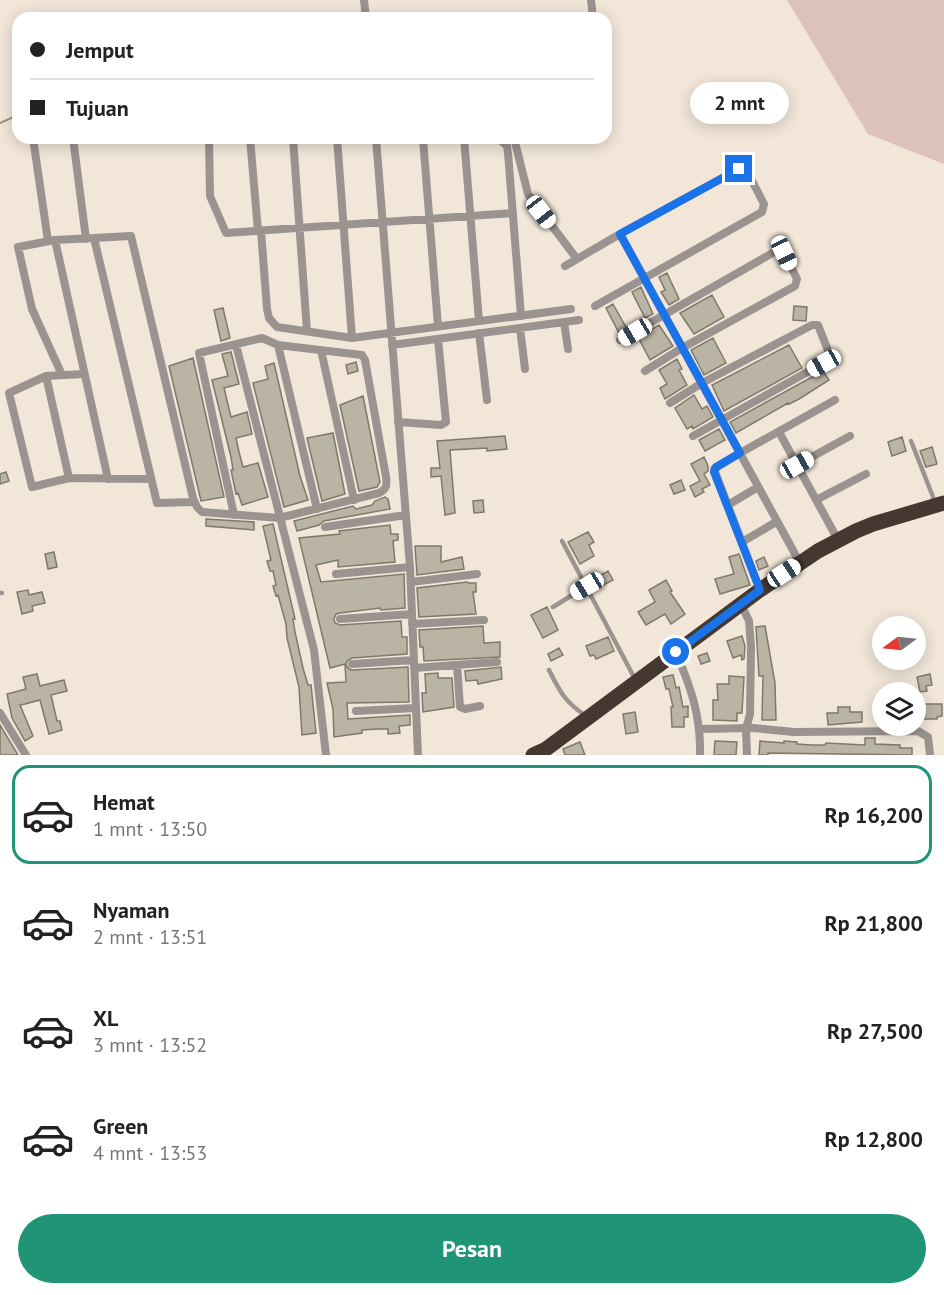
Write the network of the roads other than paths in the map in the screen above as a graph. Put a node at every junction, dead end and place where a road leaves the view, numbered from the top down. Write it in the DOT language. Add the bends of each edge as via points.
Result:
graph roads {
  1 [pos="34,144"];
  2 [pos="74,144"];
  3 [pos="208,144"];
  4 [pos="251,144"];
  5 [pos="293,144"];
  6 [pos="337,144"];
  7 [pos="376,144"];
  8 [pos="423,144"];
  9 [pos="464,144"];
  10 [pos="505,144"];
  11 [pos="516,144"];
  12 [pos="513,213"];
  13 [pos="470,216"];
  14 [pos="429,219"];
  15 [pos="382,224"];
  16 [pos="342,226"];
  17 [pos="299,229"];
  18 [pos="259,231"];
  19 [pos="620,234"];
  20 [pos="90,238"];
  21 [pos="52,241"];
  22 [pos="577,260"];
  23 [pos="565,266"];
  24 [pos="644,277"];
  25 [pos="595,306"];
  26 [pos="571,309"];
  27 [pos="664,315"];
  28 [pos="521,316"];
  29 [pos="579,320"];
  30 [pos="479,321"];
  31 [pos="564,322"];
  32 [pos="438,327"];
  33 [pos="520,328"];
  34 [pos="307,331"];
  35 [pos="391,332"];
  36 [pos="479,333"];
  37 [pos="352,338"];
  38 [pos="438,339"];
  39 [pos="620,340"];
  40 [pos="237,345"];
  41 [pos="278,345"];
  42 [pos="392,345"];
  43 [pos="682,348"];
  44 [pos="568,349"];
  45 [pos="321,350"];
  46 [pos="525,369"];
  47 [pos="645,371"];
  48 [pos="84,374"];
  49 [pos="62,375"];
  50 [pos="46,376"];
  51 [pos="702,383"];
  52 [pos="487,400"];
  53 [pos="836,400"];
  54 [pos="670,403"];
  55 [pos="722,419"];
  56 [pos="398,422"];
  57 [pos="779,432"];
  58 [pos="693,436"];
  59 [pos="850,436"];
  60 [pos="911,441"];
  61 [pos="740,453"];
  62 [pos="797,465"];
  63 [pos="866,474"];
  64 [pos="69,478"];
  65 [pos="108,478"];
  66 [pos="151,479"];
  67 [pos="758,487"];
  68 [pos="354,500"];
  69 [pos="816,500"];
  70 [pos="195,502"];
  71 [pos="940,504"];
  72 [pos="728,505"];
  73 [pos="316,509"];
  74 [pos="234,515"];
  75 [pos="406,515"];
  76 [pos="279,518"];
  77 [pos="776,522"];
  78 [pos="325,527"];
  79 [pos="838,540"];
  80 [pos="562,541"];
  81 [pos="742,542"];
  82 [pos="800,563"];
  83 [pos="410,567"];
  84 [pos="336,574"];
  85 [pos="477,574"];
  86 [pos="411,582"];
  87 [pos="587,586"];
  88 [pos="760,590"];
  89 [pos="741,604"];
  90 [pos="553,607"];
  91 [pos="412,614"];
  92 [pos="340,619"];
  93 [pos="484,620"];
  94 [pos="412,624"];
  95 [pos="676,652"];
  96 [pos="497,662"];
  97 [pos="352,664"];
  98 [pos="414,664"];
  99 [pos="457,665"];
  100 [pos="549,670"];
  101 [pos="636,682"];
  102 [pos="480,706"];
  103 [pos="416,708"];
  104 [pos="356,711"];
  105 [pos="0,713"];
  106 [pos="588,717"];
  107 [pos="746,729"];
  108 [pos="705,730"];
  109 [pos="872,730"];
  110 [pos="926,734"];
  111 [pos="26,755"];
  112 [pos="326,755"];
  113 [pos="418,755"];
  114 [pos="533,755"];
  115 [pos="700,755"];
  116 [pos="747,755"];
  117 [pos="930,755"];
  1 -- 21 [label="street"];
  2 -- 20 [label="street"];
  3 -- 18 [label="street" via="210,196 226,233"];
  4 -- 18 [label="street"];
  5 -- 17 [label="street"];
  6 -- 16 [label="street"];
  7 -- 15 [label="street"];
  8 -- 14 [label="street"];
  9 -- 13 [label="street"];
  10 -- 12 [label="street"];
  11 -- 22 [label="street" via="528,194"];
  12 -- 13 [label="street"];
  12 -- 28 [label="street"];
  13 -- 14 [label="street"];
  13 -- 30 [label="street"];
  14 -- 15 [label="street"];
  14 -- 32 [label="street"];
  15 -- 16 [label="street"];
  15 -- 35 [label="street"];
  16 -- 17 [label="street"];
  16 -- 37 [label="street"];
  17 -- 18 [label="street"];
  17 -- 34 [label="street"];
  18 -- 34 [label="street" via="269,318 277,327"];
  19 -- 22 [label="street"];
  19 -- 24 [label="street"];
  19 -- 24 [label="street" via="737,170 748,172 764,204 762,212"];
  20 -- 21 [label="street"];
  20 -- 66 [label="street"];
  20 -- 70 [label="street" via="131,236"];
  21 -- 48 [label="street"];
  21 -- 49 [label="street" via="18,247 32,309"];
  22 -- 23 [label="street"];
  24 -- 25 [label="street"];
  24 -- 27 [label="street"];
  26 -- 28 [label="street"];
  27 -- 39 [label="street"];
  27 -- 43 [label="street"];
  27 -- 43 [label="street" via="776,251 781,249 784,253 797,279 795,286"];
  28 -- 30 [label="street"];
  29 -- 31 [label="street"];
  30 -- 32 [label="street"];
  31 -- 33 [label="street"];
  31 -- 44 [label="street"];
  32 -- 35 [label="street"];
  33 -- 36 [label="street"];
  33 -- 46 [label="street"];
  34 -- 37 [label="street"];
  35 -- 37 [label="street"];
  35 -- 42 [label="street"];
  36 -- 38 [label="street"];
  36 -- 52 [label="street"];
  38 -- 42 [label="street"];
  38 -- 56 [label="street" via="446,422"];
  40 -- 41 [label="street" via="262,338"];
  40 -- 74 [label="street" via="199,353"];
  40 -- 76 [label="street"];
  41 -- 45 [label="street"];
  41 -- 73 [label="street"];
  42 -- 56 [label="street"];
  43 -- 47 [label="street"];
  43 -- 51 [label="street"];
  45 -- 68 [label="street"];
  45 -- 68 [label="street" via="362,355 365,360 387,485 379,493"];
  48 -- 49 [label="street"];
  48 -- 65 [label="street"];
  49 -- 50 [label="street"];
  50 -- 64 [label="street"];
  50 -- 64 [label="street" via="9,393 32,486"];
  51 -- 54 [label="street"];
  51 -- 55 [label="street"];
  51 -- 55 [label="street" via="812,325 818,326 829,353 827,360"];
  53 -- 57 [label="street"];
  55 -- 58 [label="street"];
  55 -- 61 [label="street"];
  56 -- 75 [label="street"];
  57 -- 61 [label="street"];
  57 -- 62 [label="street"];
  59 -- 62 [label="street"];
  60 -- 71 [label="lane"];
  61 -- 67 [label="street"];
  61 -- 72 [label="street" via="714,470"];
  62 -- 69 [label="street"];
  63 -- 69 [label="street"];
  64 -- 65 [label="street"];
  65 -- 66 [label="street"];
  66 -- 70 [label="street" via="157,503"];
  67 -- 72 [label="street"];
  67 -- 77 [label="street"];
  68 -- 73 [label="street"];
  69 -- 79 [label="street"];
  70 -- 74 [label="street" via="202,512"];
  71 -- 79 [label="highway" via="873,524"];
  72 -- 81 [label="street"];
  73 -- 76 [label="street"];
  74 -- 76 [label="street"];
  75 -- 78 [label="street"];
  75 -- 83 [label="street"];
  76 -- 112 [label="street" via="314,651"];
  77 -- 81 [label="street"];
  77 -- 82 [label="street"];
  79 -- 82 [label="highway"];
  80 -- 87 [label="lane"];
  81 -- 88 [label="street"];
  82 -- 88 [label="highway"];
  83 -- 84 [label="street"];
  83 -- 86 [label="street"];
  85 -- 86 [label="street"];
  86 -- 91 [label="street"];
  87 -- 90 [label="lane"];
  87 -- 101 [label="lane"];
  88 -- 89 [label="highway"];
  89 -- 95 [label="highway"];
  89 -- 107 [label="street" via="749,621 751,646 750,714"];
  91 -- 92 [label="street"];
  91 -- 94 [label="street"];
  93 -- 94 [label="street"];
  94 -- 98 [label="street"];
  95 -- 101 [label="highway"];
  95 -- 108 [label="street"];
  96 -- 99 [label="street"];
  97 -- 98 [label="street"];
  98 -- 99 [label="street"];
  98 -- 103 [label="street"];
  99 -- 102 [label="street" via="460,707"];
  100 -- 106 [label="lane" via="569,704"];
  101 -- 106 [label="highway"];
  103 -- 104 [label="street"];
  103 -- 113 [label="street"];
  105 -- 111 [label="street"];
  106 -- 114 [label="highway"];
  107 -- 108 [label="street"];
  107 -- 109 [label="street"];
  107 -- 116 [label="street"];
  108 -- 115 [label="street"];
  110 -- 117 [label="street"];
}
